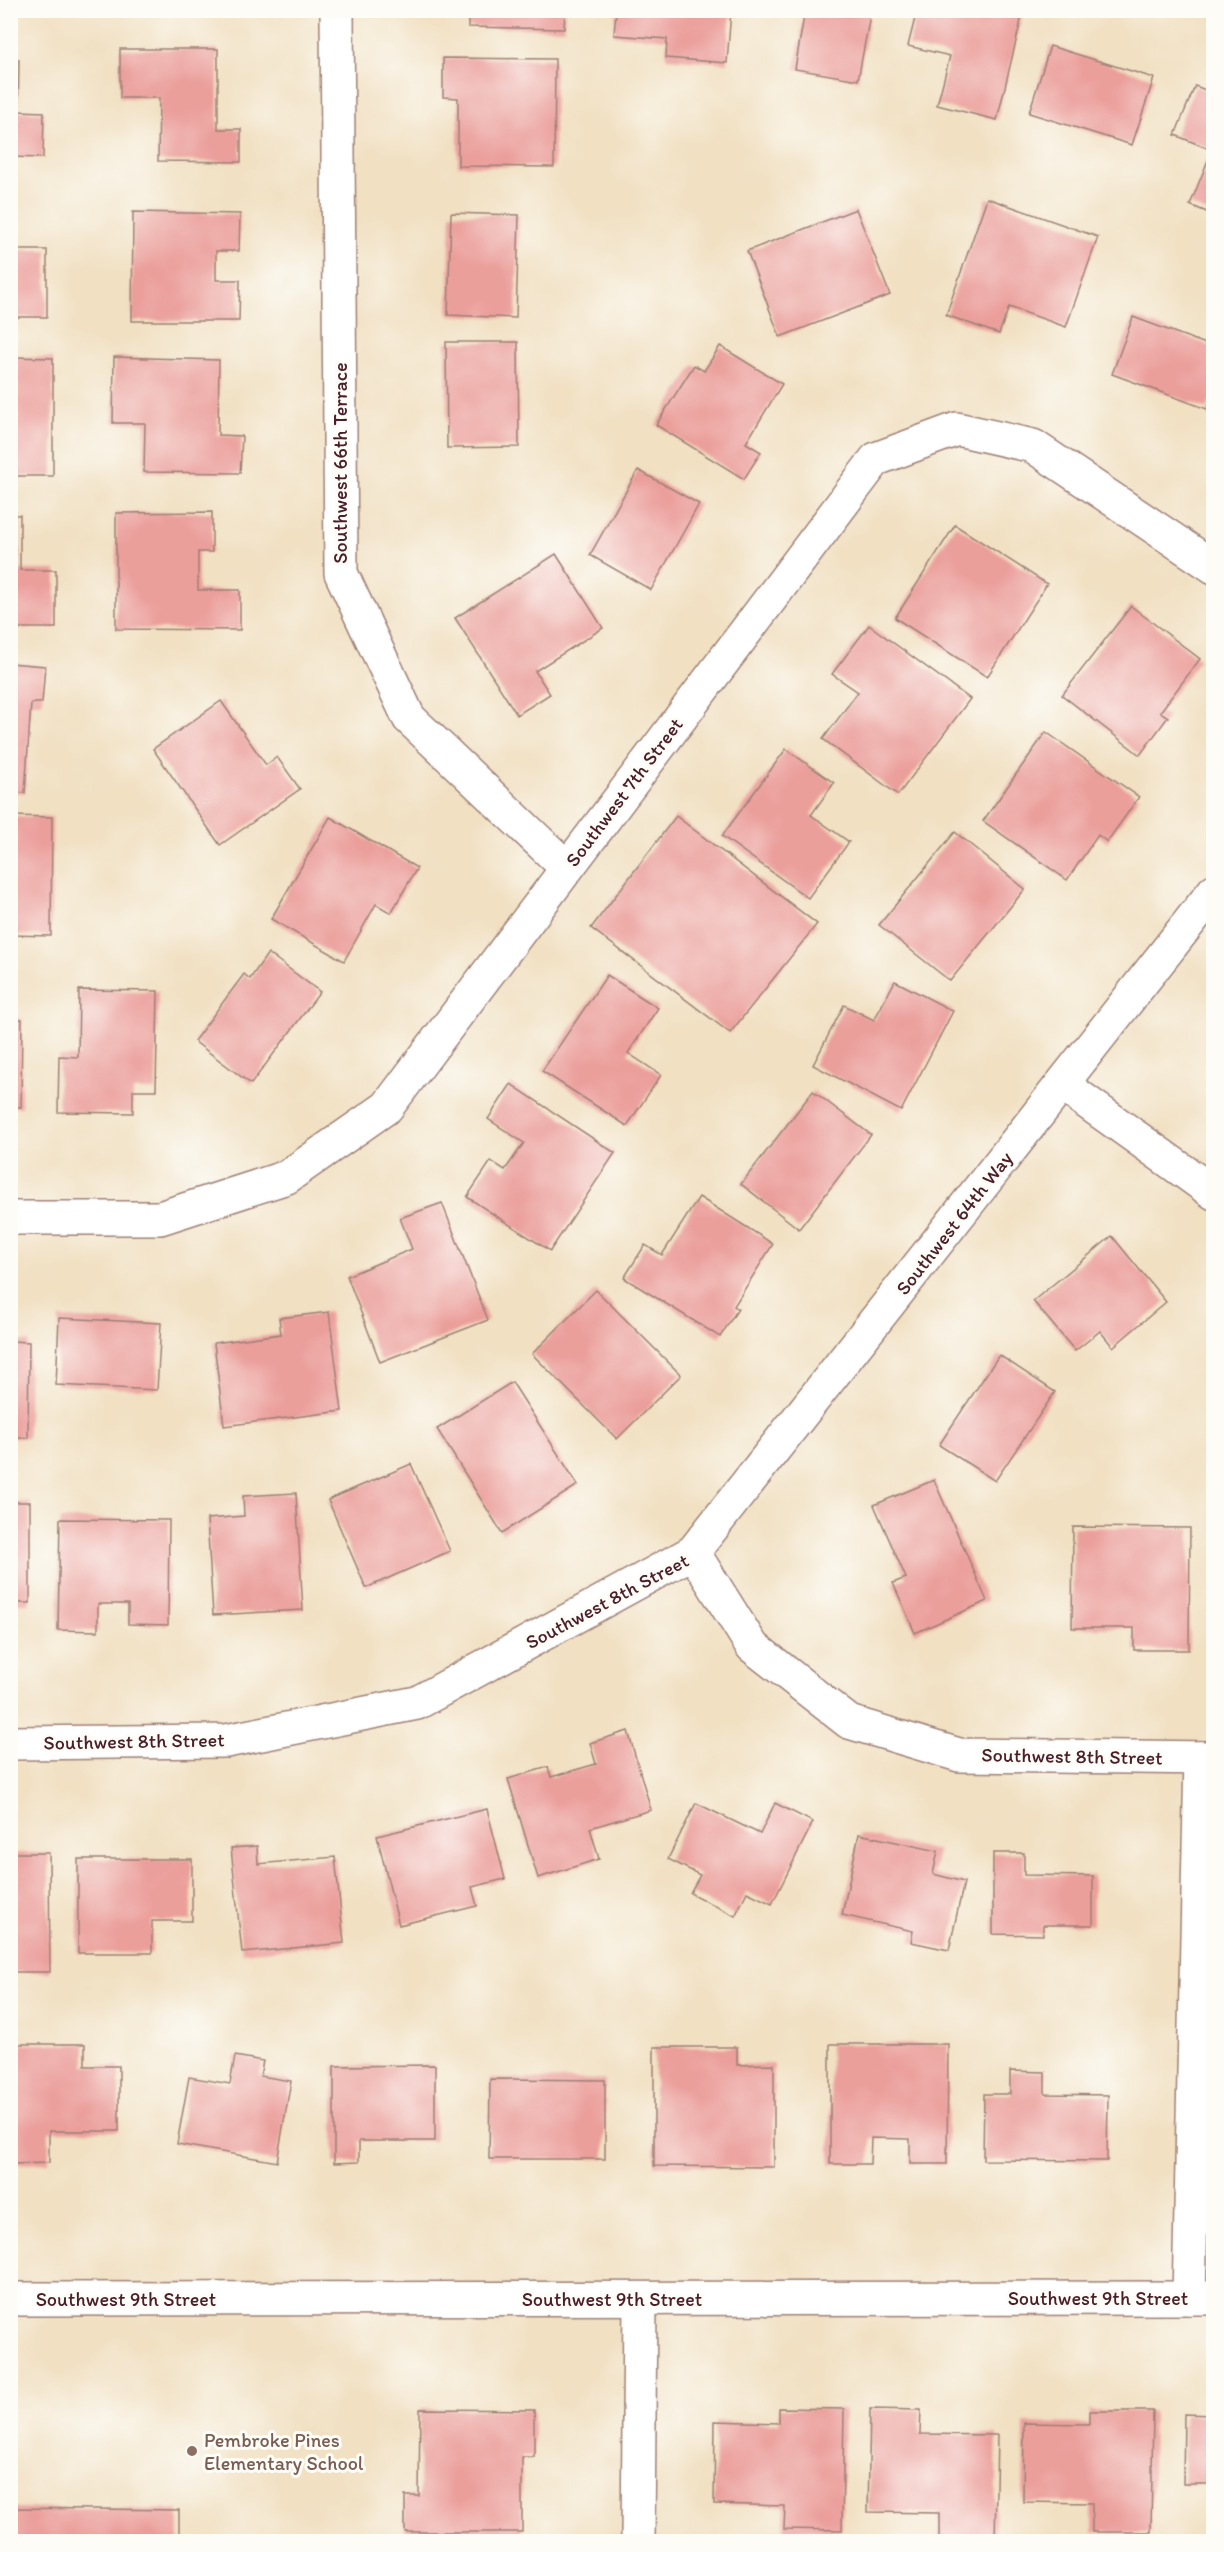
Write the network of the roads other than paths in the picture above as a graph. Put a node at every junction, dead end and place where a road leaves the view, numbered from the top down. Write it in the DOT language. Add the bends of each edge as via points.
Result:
graph roads {
  1 [pos="337,10"];
  2 [pos="1214,567"];
  3 [pos="567,868"];
  4 [pos="1214,891"];
  5 [pos="1063,1085"];
  6 [pos="1214,1193"];
  7 [pos="10,1218"];
  8 [pos="693,1552"];
  9 [pos="10,1743"];
  10 [pos="1207,1758"];
  11 [pos="1201,2298"];
  12 [pos="10,2299"];
  13 [pos="640,2300"];
  14 [pos="638,2541"];
  1 -- 3 [label="street, Southwest 66th Terrace" via="341,573 409,718"];
  2 -- 3 [label="street, Southwest 7th Street" via="1033,446 957,429 876,459"];
  3 -- 7 [label="street, Southwest 7th Street" via="387,1107 287,1177 160,1218"];
  4 -- 5 [label="street, Southwest 64th Way"];
  5 -- 6 [label="street"];
  5 -- 8 [label="street, Southwest 64th Way"];
  8 -- 9 [label="street, Southwest 8th Street" via="417,1703 226,1741"];
  8 -- 10 [label="street, Southwest 8th Street" via="752,1646 849,1722 959,1755"];
  10 -- 11 [label="street"];
  11 -- 13 [label="street, Southwest 9th Street"];
  12 -- 13 [label="street, Southwest 9th Street"];
  13 -- 14 [label="street"];
}
